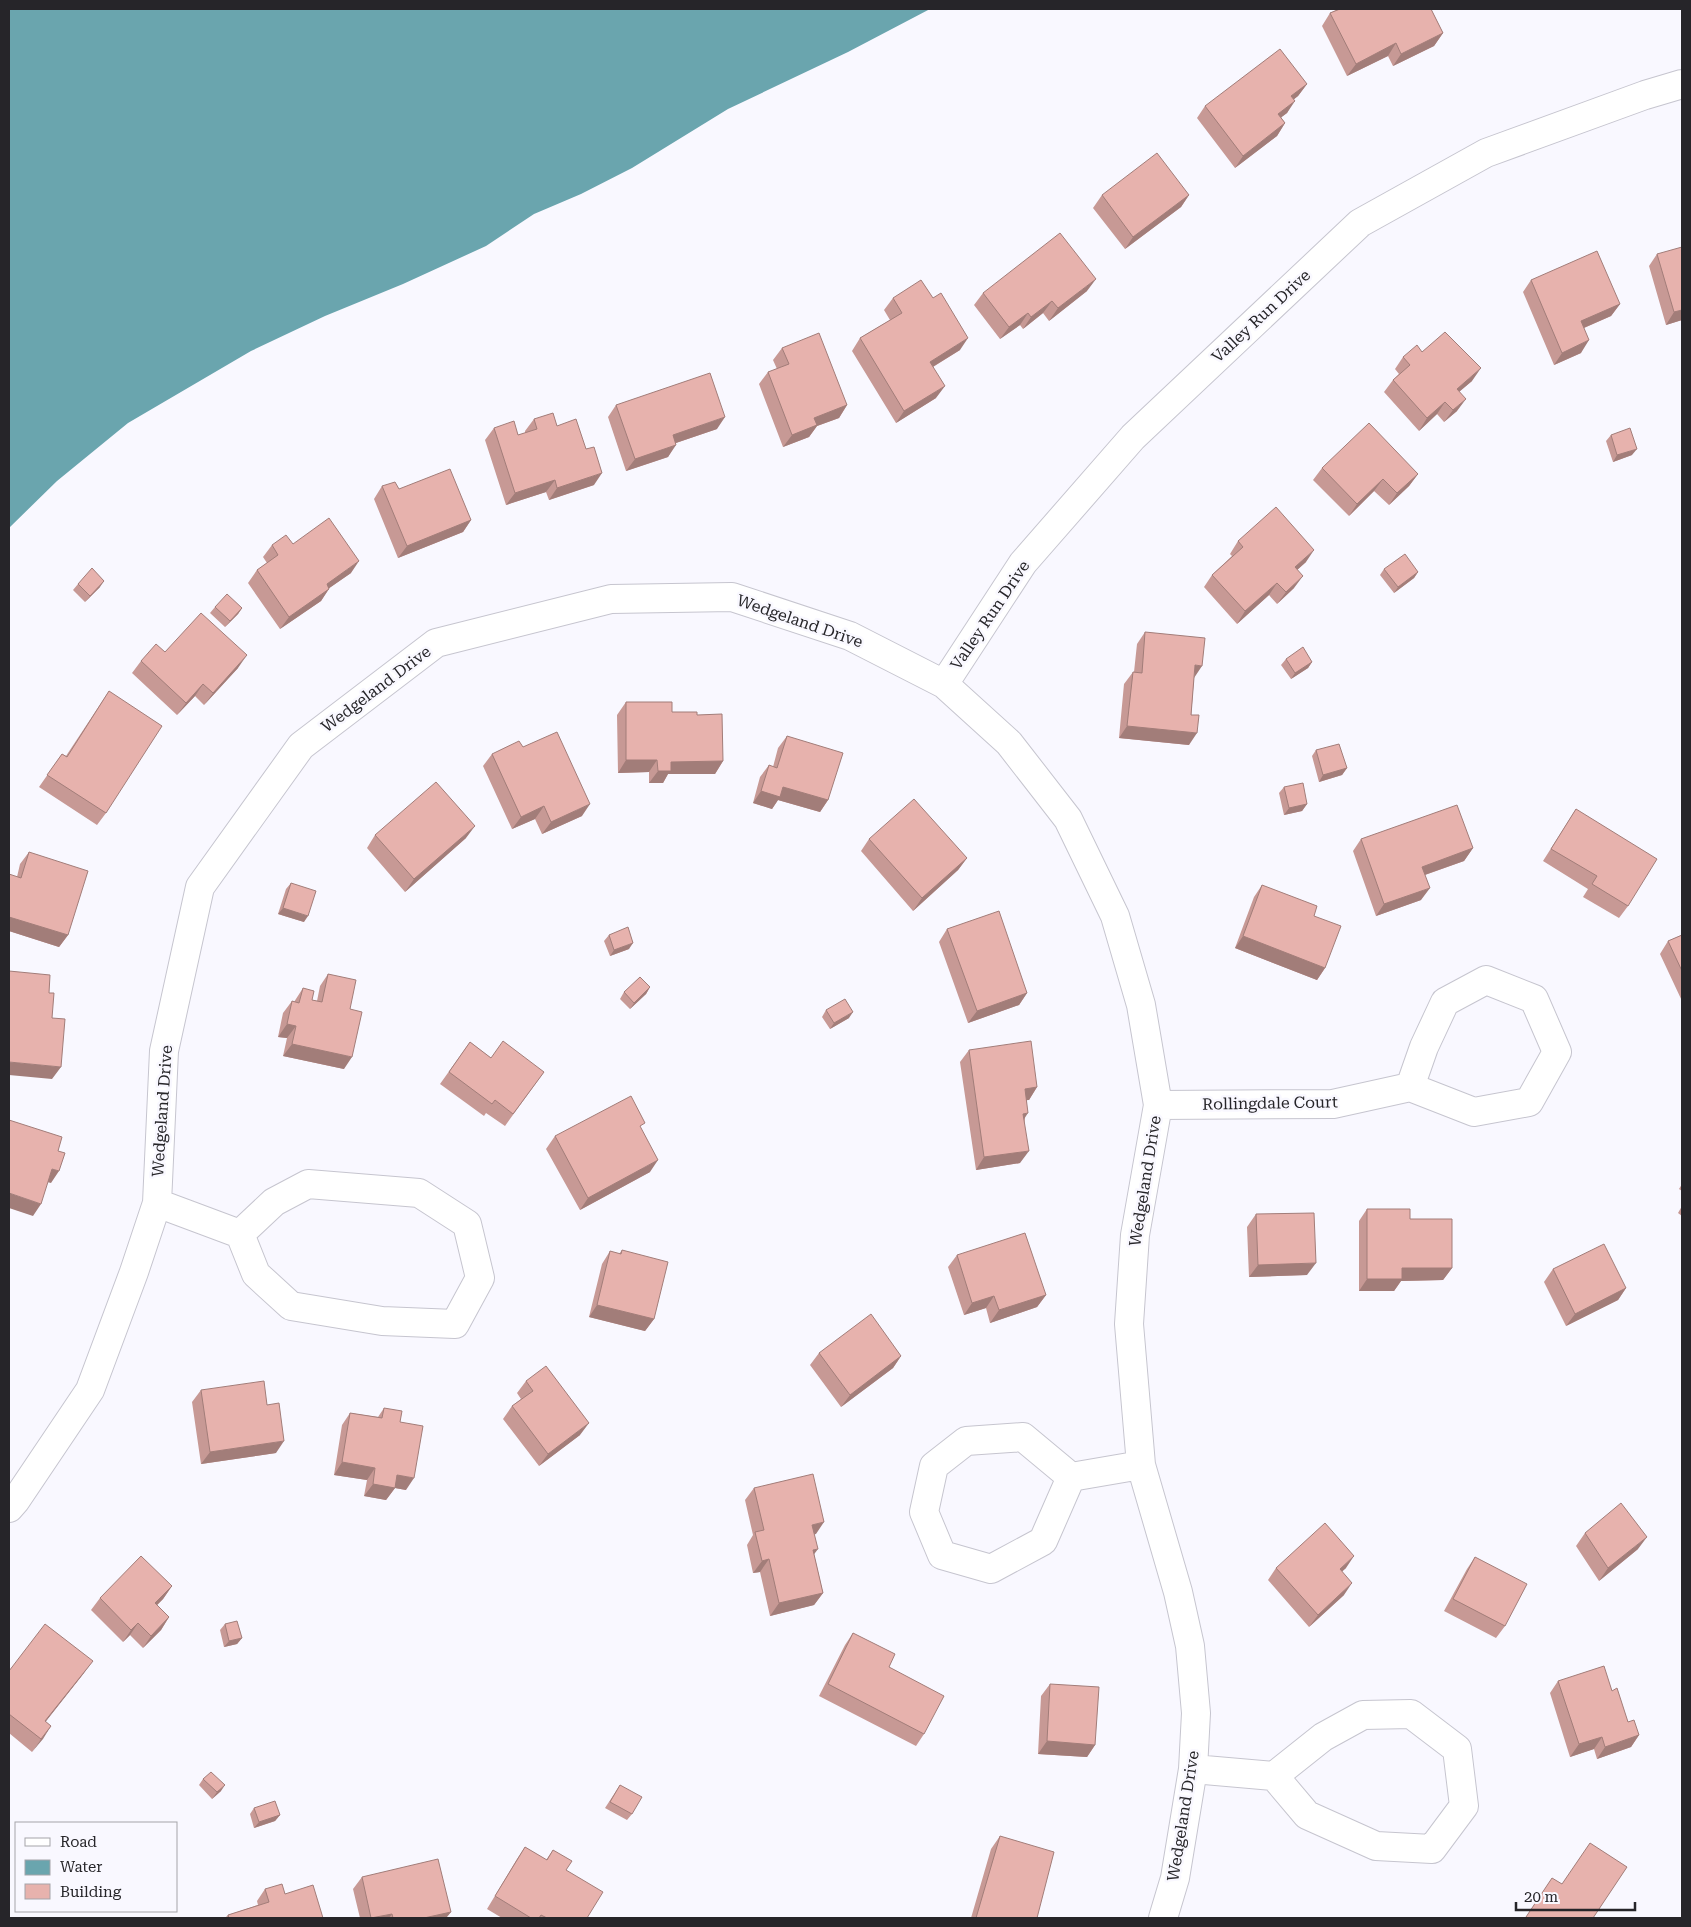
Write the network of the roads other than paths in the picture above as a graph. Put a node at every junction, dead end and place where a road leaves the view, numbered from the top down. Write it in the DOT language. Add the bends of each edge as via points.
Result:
graph roads {
  1 [pos="1682,84"];
  2 [pos="944,684"];
  3 [pos="1410,1087"];
  4 [pos="1158,1106"];
  5 [pos="157,1204"];
  6 [pos="240,1234"];
  7 [pos="1141,1465"];
  8 [pos="1072,1477"];
  9 [pos="9,1508"];
  10 [pos="1193,1769"];
  11 [pos="1274,1776"];
  12 [pos="1163,1918"];
  1 -- 2 [label="street, Valley Run Drive" via="1486,153 1360,223 1133,437 1023,563"];
  2 -- 4 [label="street, Wedgeland Drive" via="1009,743 1068,819 1115,916 1141,1005"];
  2 -- 5 [label="street, Wedgeland Drive" via="850,636 732,597 611,599 436,643 301,746 200,887 164,1051"];
  3 -- 3 [label="street" via="1474,1112 1528,1102 1557,1052 1534,1000 1486,980 1445,1002"];
  3 -- 4 [label="street, Rollingdale Court" via="1333,1104"];
  4 -- 7 [label="street, Wedgeland Drive" via="1135,1235 1129,1324"];
  5 -- 6 [label="street"];
  5 -- 9 [label="street, Wedgeland Drive" via="90,1390"];
  6 -- 6 [label="street" via="256,1274 291,1306 382,1321 455,1324 480,1278 467,1224 420,1193 308,1184 274,1202"];
  7 -- 8 [label="street"];
  7 -- 10 [label="street, Wedgeland Drive" via="1178,1592 1190,1646 1196,1714"];
  8 -- 8 [label="street" via="1024,1437 966,1441 934,1466 924,1512 942,1555 991,1569 1043,1541"];
  10 -- 11 [label="street"];
  10 -- 12 [label="street, Wedgeland Drive" via="1175,1878"];
  11 -- 11 [label="street" via="1307,1815 1376,1846 1432,1850 1464,1806 1457,1749 1411,1714 1363,1715 1323,1737"];
}
